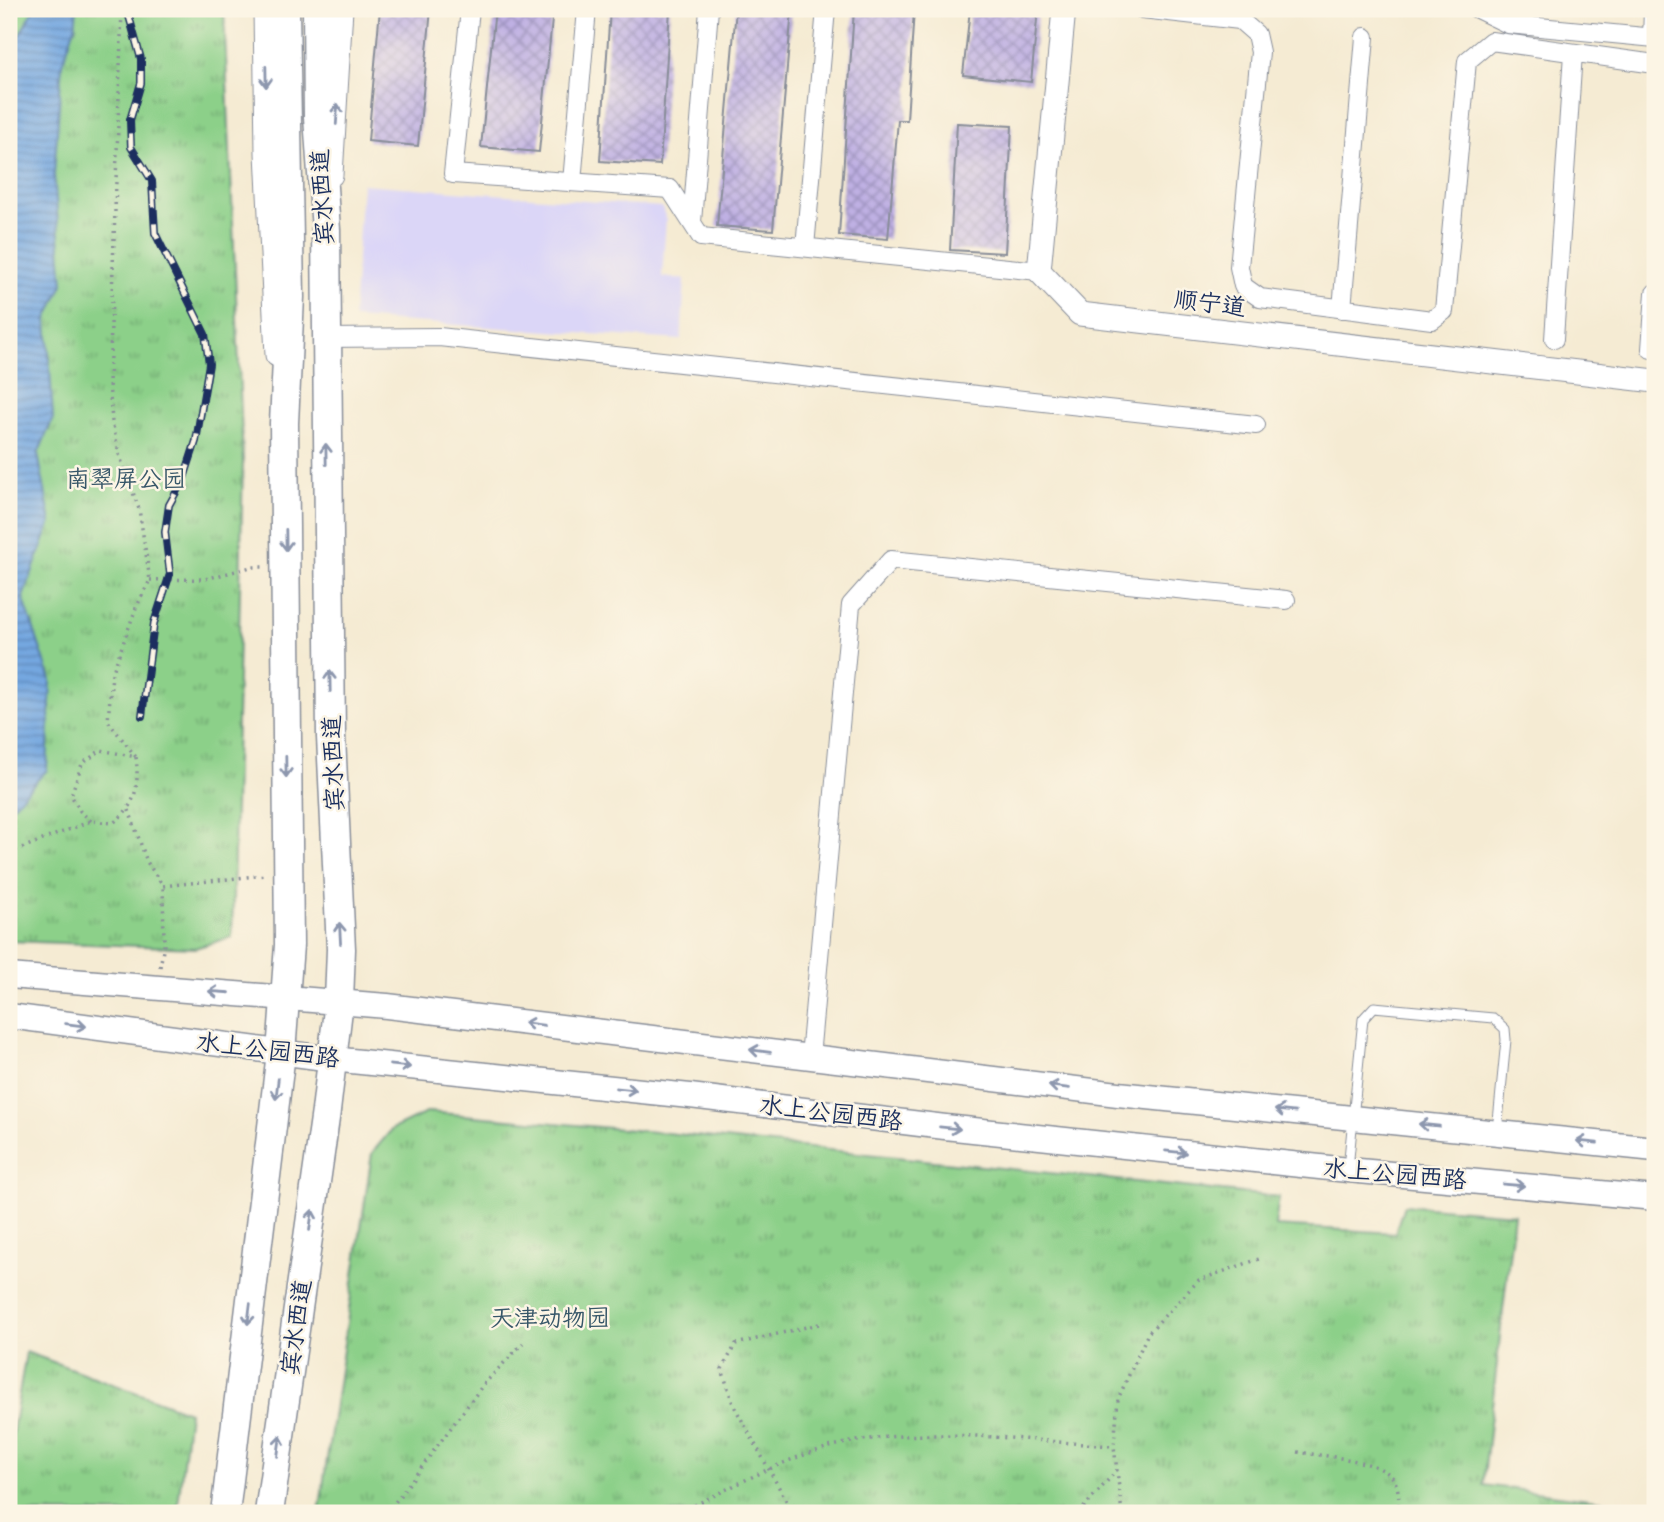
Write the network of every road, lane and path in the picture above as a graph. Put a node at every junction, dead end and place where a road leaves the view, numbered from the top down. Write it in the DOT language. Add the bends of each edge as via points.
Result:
graph roads {
  1 [pos="122,9"];
  2 [pos="265,9"];
  3 [pos="285,9"];
  4 [pos="470,9"];
  5 [pos="587,9"];
  6 [pos="709,9"];
  7 [pos="826,9"];
  8 [pos="1064,9"];
  9 [pos="1142,9"];
  10 [pos="1477,9"];
  11 [pos="1653,9"];
  12 [pos="325,10"];
  13 [pos="1185,11"];
  14 [pos="1365,37"];
  15 [pos="1654,38"];
  16 [pos="1573,53"];
  17 [pos="1655,64"];
  18 [pos="572,182"];
  19 [pos="692,222"];
  20 [pos="805,247"];
  21 [pos="1039,271"];
  22 [pos="1655,293"];
  23 [pos="1342,309"];
  24 [pos="324,338"];
  25 [pos="1554,339"];
  26 [pos="1655,349"];
  27 [pos="1655,382"];
  28 [pos="284,422"];
  29 [pos="1256,425"];
  30 [pos="251,567"];
  31 [pos="150,580"];
  32 [pos="1286,600"];
  33 [pos="136,757"];
  34 [pos="129,810"];
  35 [pos="91,821"];
  36 [pos="9,853"];
  37 [pos="289,875"];
  38 [pos="163,886"];
  39 [pos="9,976"];
  40 [pos="157,986"];
  41 [pos="287,996"];
  42 [pos="339,1001"];
  43 [pos="9,1016"];
  44 [pos="281,1053"];
  45 [pos="810,1057"];
  46 [pos="332,1059"];
  47 [pos="1353,1118"];
  48 [pos="1497,1132"];
  49 [pos="1655,1149"];
  50 [pos="1348,1170"];
  51 [pos="1655,1198"];
  52 [pos="1259,1259"];
  53 [pos="823,1323"];
  54 [pos="523,1343"];
  55 [pos="1114,1446"];
  56 [pos="1298,1452"];
  57 [pos="768,1470"];
  58 [pos="1117,1470"];
  59 [pos="225,1513"];
  60 [pos="270,1513"];
  61 [pos="387,1513"];
  62 [pos="683,1513"];
  63 [pos="793,1513"];
  64 [pos="1079,1513"];
  65 [pos="1122,1513"];
  66 [pos="1398,1513"];
  1 -- 31 [label="path" via="109,383 112,421 139,509"];
  2 -- 28 [label="street, one-way" via="273,306"];
  3 -- 28 [label="main road, 宾水西道" via="290,297"];
  4 -- 18 [label="street" via="453,174"];
  5 -- 18 [label="street"];
  6 -- 19 [label="street"];
  7 -- 20 [label="street"];
  8 -- 21 [label="street"];
  9 -- 13 [label="street"];
  10 -- 15 [label="street" via="1508,24"];
  11 -- 15 [label="street"];
  24 -- 12 [label="main road, 宾水西道, one-way" via="326,230 318,117"];
  13 -- 23 [label="street" via="1240,20 1256,34 1260,52 1239,267 1243,286 1260,298"];
  14 -- 23 [label="street"];
  16 -- 17 [label="street"];
  16 -- 23 [label="street" via="1491,41 1467,61 1444,312 1432,320"];
  16 -- 25 [label="street"];
  18 -- 19 [label="street" via="670,188"];
  19 -- 20 [label="street" via="701,237"];
  20 -- 21 [label="street"];
  21 -- 27 [label="street, 顺宁道" via="1080,314"];
  22 -- 26 [label="street" via="1651,349"];
  24 -- 29 [label="street" via="439,337"];
  42 -- 24 [label="main road, 宾水西道, one-way"];
  28 -- 37 [label="main road, 宾水西道, one-way"];
  30 -- 31 [label="path" via="205,579"];
  31 -- 33 [label="path" via="112,674 108,721"];
  32 -- 45 [label="street" via="891,560 851,605"];
  33 -- 34 [label="path" via="139,784"];
  33 -- 35 [label="path" via="101,750 82,764 71,795"];
  34 -- 35 [label="path" via="113,823"];
  34 -- 38 [label="path" via="148,862"];
  35 -- 36 [label="path"];
  37 -- 38 [label="path"];
  37 -- 41 [label="main road, 宾水西道"];
  38 -- 40 [label="path" via="164,945"];
  39 -- 40 [label="main road, 水上公园西路"];
  41 -- 40 [label="main road, 水上公园西路, one-way"];
  41 -- 42 [label="main road, 水上公园西路"];
  41 -- 44 [label="main road, 宾水西道"];
  45 -- 42 [label="main road, 水上公园西路, one-way"];
  42 -- 46 [label="main road, 宾水西道"];
  43 -- 44 [label="main road, 水上公园西路, one-way"];
  44 -- 46 [label="main road, 水上公园西路"];
  44 -- 59 [label="main road, 宾水西道, one-way"];
  47 -- 45 [label="main road, 水上公园西路, one-way"];
  46 -- 50 [label="main road, 水上公园西路, one-way"];
  60 -- 46 [label="main road, 宾水西道, one-way"];
  48 -- 47 [label="main road, 水上公园西路, one-way"];
  47 -- 48 [label="lane" via="1363,1019 1381,1006 1500,1022 1506,1040"];
  47 -- 50 [label="lane"];
  49 -- 48 [label="main road, 水上公园西路, one-way"];
  50 -- 51 [label="main road, 水上公园西路, one-way"];
  52 -- 55 [label="path" via="1199,1280 1148,1333 1118,1399"];
  53 -- 57 [label="path" via="736,1345 722,1369 733,1404"];
  54 -- 61 [label="path" via="483,1385"];
  55 -- 57 [label="path" via="918,1435 833,1446"];
  55 -- 58 [label="path"];
  56 -- 66 [label="path" via="1379,1468 1397,1486"];
  57 -- 62 [label="path"];
  57 -- 63 [label="path"];
  58 -- 64 [label="path"];
  58 -- 65 [label="path"];
}
